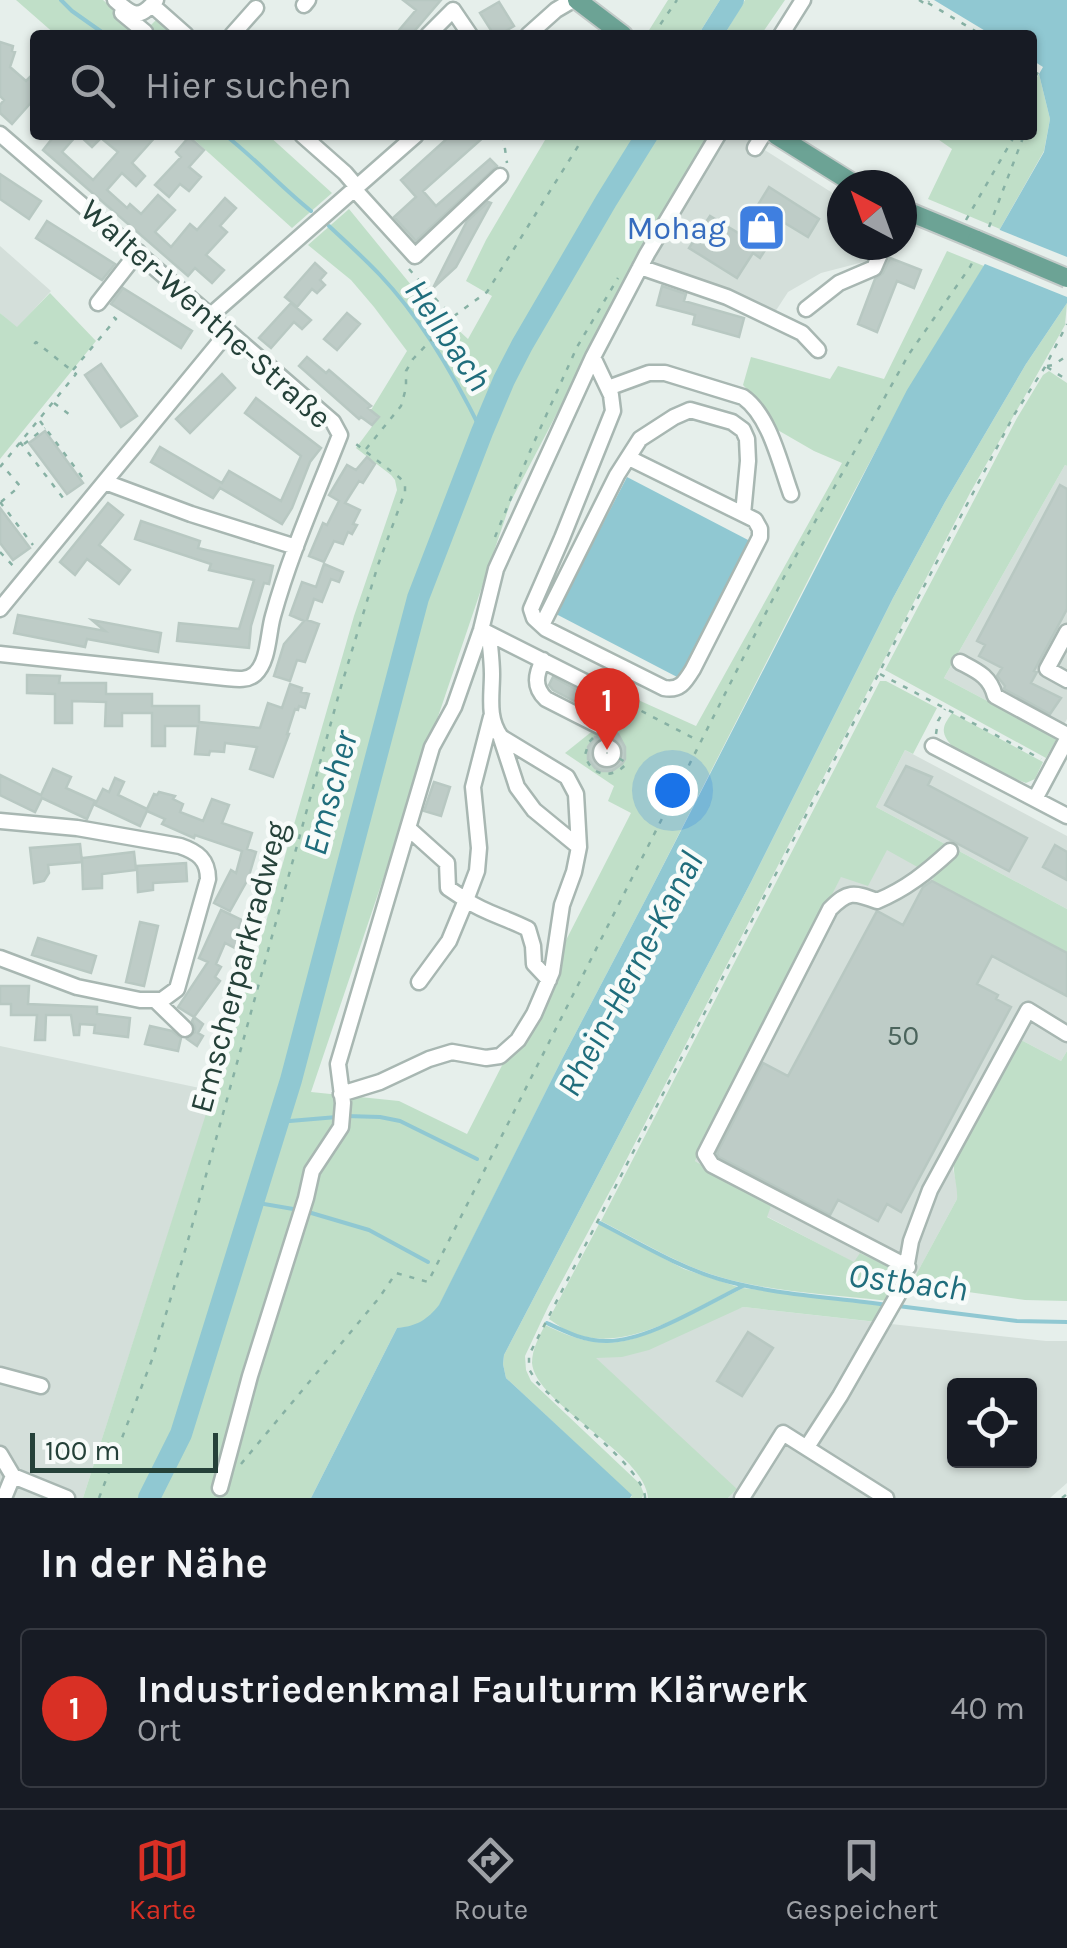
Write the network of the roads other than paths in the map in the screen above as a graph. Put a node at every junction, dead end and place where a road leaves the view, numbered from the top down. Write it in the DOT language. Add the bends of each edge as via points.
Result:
graph roads {
  1 [pos="107,0"];
  2 [pos="115,0"];
  3 [pos="575,0"];
  4 [pos="803,0"];
  5 [pos="154,3"];
  6 [pos="256,8"];
  7 [pos="142,30"];
  8 [pos="181,30"];
  9 [pos="236,30"];
  10 [pos="433,30"];
  11 [pos="467,30"];
  12 [pos="534,30"];
  13 [pos="615,30"];
  14 [pos="784,30"];
  15 [pos="0,134"];
  16 [pos="312,140"];
  17 [pos="410,140"];
  18 [pos="715,140"];
  19 [pos="784,140"];
  20 [pos="832,170"];
  21 [pos="500,176"];
  22 [pos="356,188"];
  23 [pos="917,215"];
  24 [pos="138,252"];
  25 [pos="877,260"];
  26 [pos="640,267"];
  27 [pos="1067,278"];
  28 [pos="98,303"];
  29 [pos="806,309"];
  30 [pos="211,316"];
  31 [pos="228,332"];
  32 [pos="818,350"];
  33 [pos="593,357"];
  34 [pos="608,388"];
  35 [pos="629,458"];
  36 [pos="100,488"];
  37 [pos="791,494"];
  38 [pos="743,514"];
  39 [pos="296,548"];
  40 [pos="0,609"];
  41 [pos="542,625"];
  42 [pos="485,632"];
  43 [pos="1067,632"];
  44 [pos="0,654"];
  45 [pos="543,660"];
  46 [pos="960,662"];
  47 [pos="1067,680"];
  48 [pos="491,716"];
  49 [pos="501,737"];
  50 [pos="1067,737"];
  51 [pos="933,746"];
  52 [pos="1034,799"];
  53 [pos="1067,816"];
  54 [pos="0,821"];
  55 [pos="408,828"];
  56 [pos="580,846"];
  57 [pos="950,852"];
  58 [pos="466,900"];
  59 [pos="0,958"];
  60 [pos="549,980"];
  61 [pos="419,982"];
  62 [pos="159,1001"];
  63 [pos="187,1025"];
  64 [pos="1067,1034"];
  65 [pos="342,1098"];
  66 [pos="908,1267"];
  67 [pos="0,1375"];
  68 [pos="41,1386"];
  69 [pos="807,1447"];
  70 [pos="0,1454"];
  71 [pos="13,1476"];
  72 [pos="220,1488"];
  73 [pos="4,1498"];
  74 [pos="67,1498"];
  75 [pos="742,1498"];
  76 [pos="886,1498"];
  1 -- 7 [label="street"];
  2 -- 5 [label="street" via="137,15"];
  3 -- 12 [label="street"];
  3 -- 13 [label="main road"];
  4 -- 14 [label="street"];
  5 -- 8 [label="street"];
  6 -- 9 [label="street"];
  10 -- 11 [label="street" via="453,10"];
  15 -- 24 [label="street, Walter-Wenthe-Straße"];
  16 -- 22 [label="street"];
  17 -- 22 [label="street"];
  18 -- 26 [label="street"];
  19 -- 20 [label="main road"];
  21 -- 22 [label="street" via="415,256"];
  22 -- 30 [label="street"];
  23 -- 27 [label="main road, bridge"];
  24 -- 28 [label="street"];
  24 -- 30 [label="street, Walter-Wenthe-Straße"];
  25 -- 29 [label="street"];
  26 -- 32 [label="street" via="727,297 802,334"];
  26 -- 33 [label="street"];
  30 -- 31 [label="street, Walter-Wenthe-Straße"];
  31 -- 36 [label="street"];
  31 -- 39 [label="street, Walter-Wenthe-Straße" via="340,435"];
  33 -- 34 [label="street"];
  33 -- 42 [label="street" via="496,569"];
  34 -- 37 [label="street" via="665,373 743,397 762,418"];
  34 -- 41 [label="street" via="612,411 531,609"];
  35 -- 38 [label="street"];
  35 -- 38 [label="street" via="640,439 690,410 732,422 747,439"];
  35 -- 41 [label="street"];
  36 -- 39 [label="street"];
  36 -- 40 [label="street"];
  38 -- 41 [label="street" via="755,520 760,537 685,684 664,688"];
  39 -- 44 [label="street, Walter-Wenthe-Straße" via="264,660 250,678"];
  42 -- 45 [label="street"];
  42 -- 48 [label="street"];
  42 -- 55 [label="street" via="432,746"];
  43 -- 47 [label="street" via="1047,669"];
  45 -- 45 [label="street" via="618,699 605,724 540,694 536,673"];
  46 -- 50 [label="street" via="986,676 995,696"];
  48 -- 49 [label="street"];
  48 -- 58 [label="street" via="472,787 479,848"];
  49 -- 56 [label="street" via="518,787 534,810"];
  49 -- 56 [label="street" via="566,778 576,794"];
  50 -- 52 [label="street"];
  51 -- 52 [label="street"];
  52 -- 53 [label="street"];
  54 -- 62 [label="street" via="180,846 202,858 208,879 177,989"];
  55 -- 58 [label="street" via="447,863 448,888"];
  55 -- 65 [label="street" via="338,1064"];
  56 -- 60 [label="street"];
  57 -- 66 [label="street" via="898,892 877,901 843,896 830,909 705,1154 712,1165"];
  58 -- 60 [label="street" via="528,929 534,964"];
  58 -- 61 [label="street" via="449,941"];
  59 -- 62 [label="street" via="77,987"];
  60 -- 65 [label="street" via="518,1040 500,1056 452,1052"];
  62 -- 63 [label="street"];
  64 -- 66 [label="street" via="1028,1010 930,1190"];
  65 -- 72 [label="street" via="341,1127 312,1171"];
  66 -- 69 [label="street" via="886,1319"];
  67 -- 68 [label="street"];
  69 -- 75 [label="street" via="783,1433"];
  69 -- 76 [label="street"];
  70 -- 71 [label="street"];
  71 -- 73 [label="street"];
  71 -- 74 [label="street"];
}
